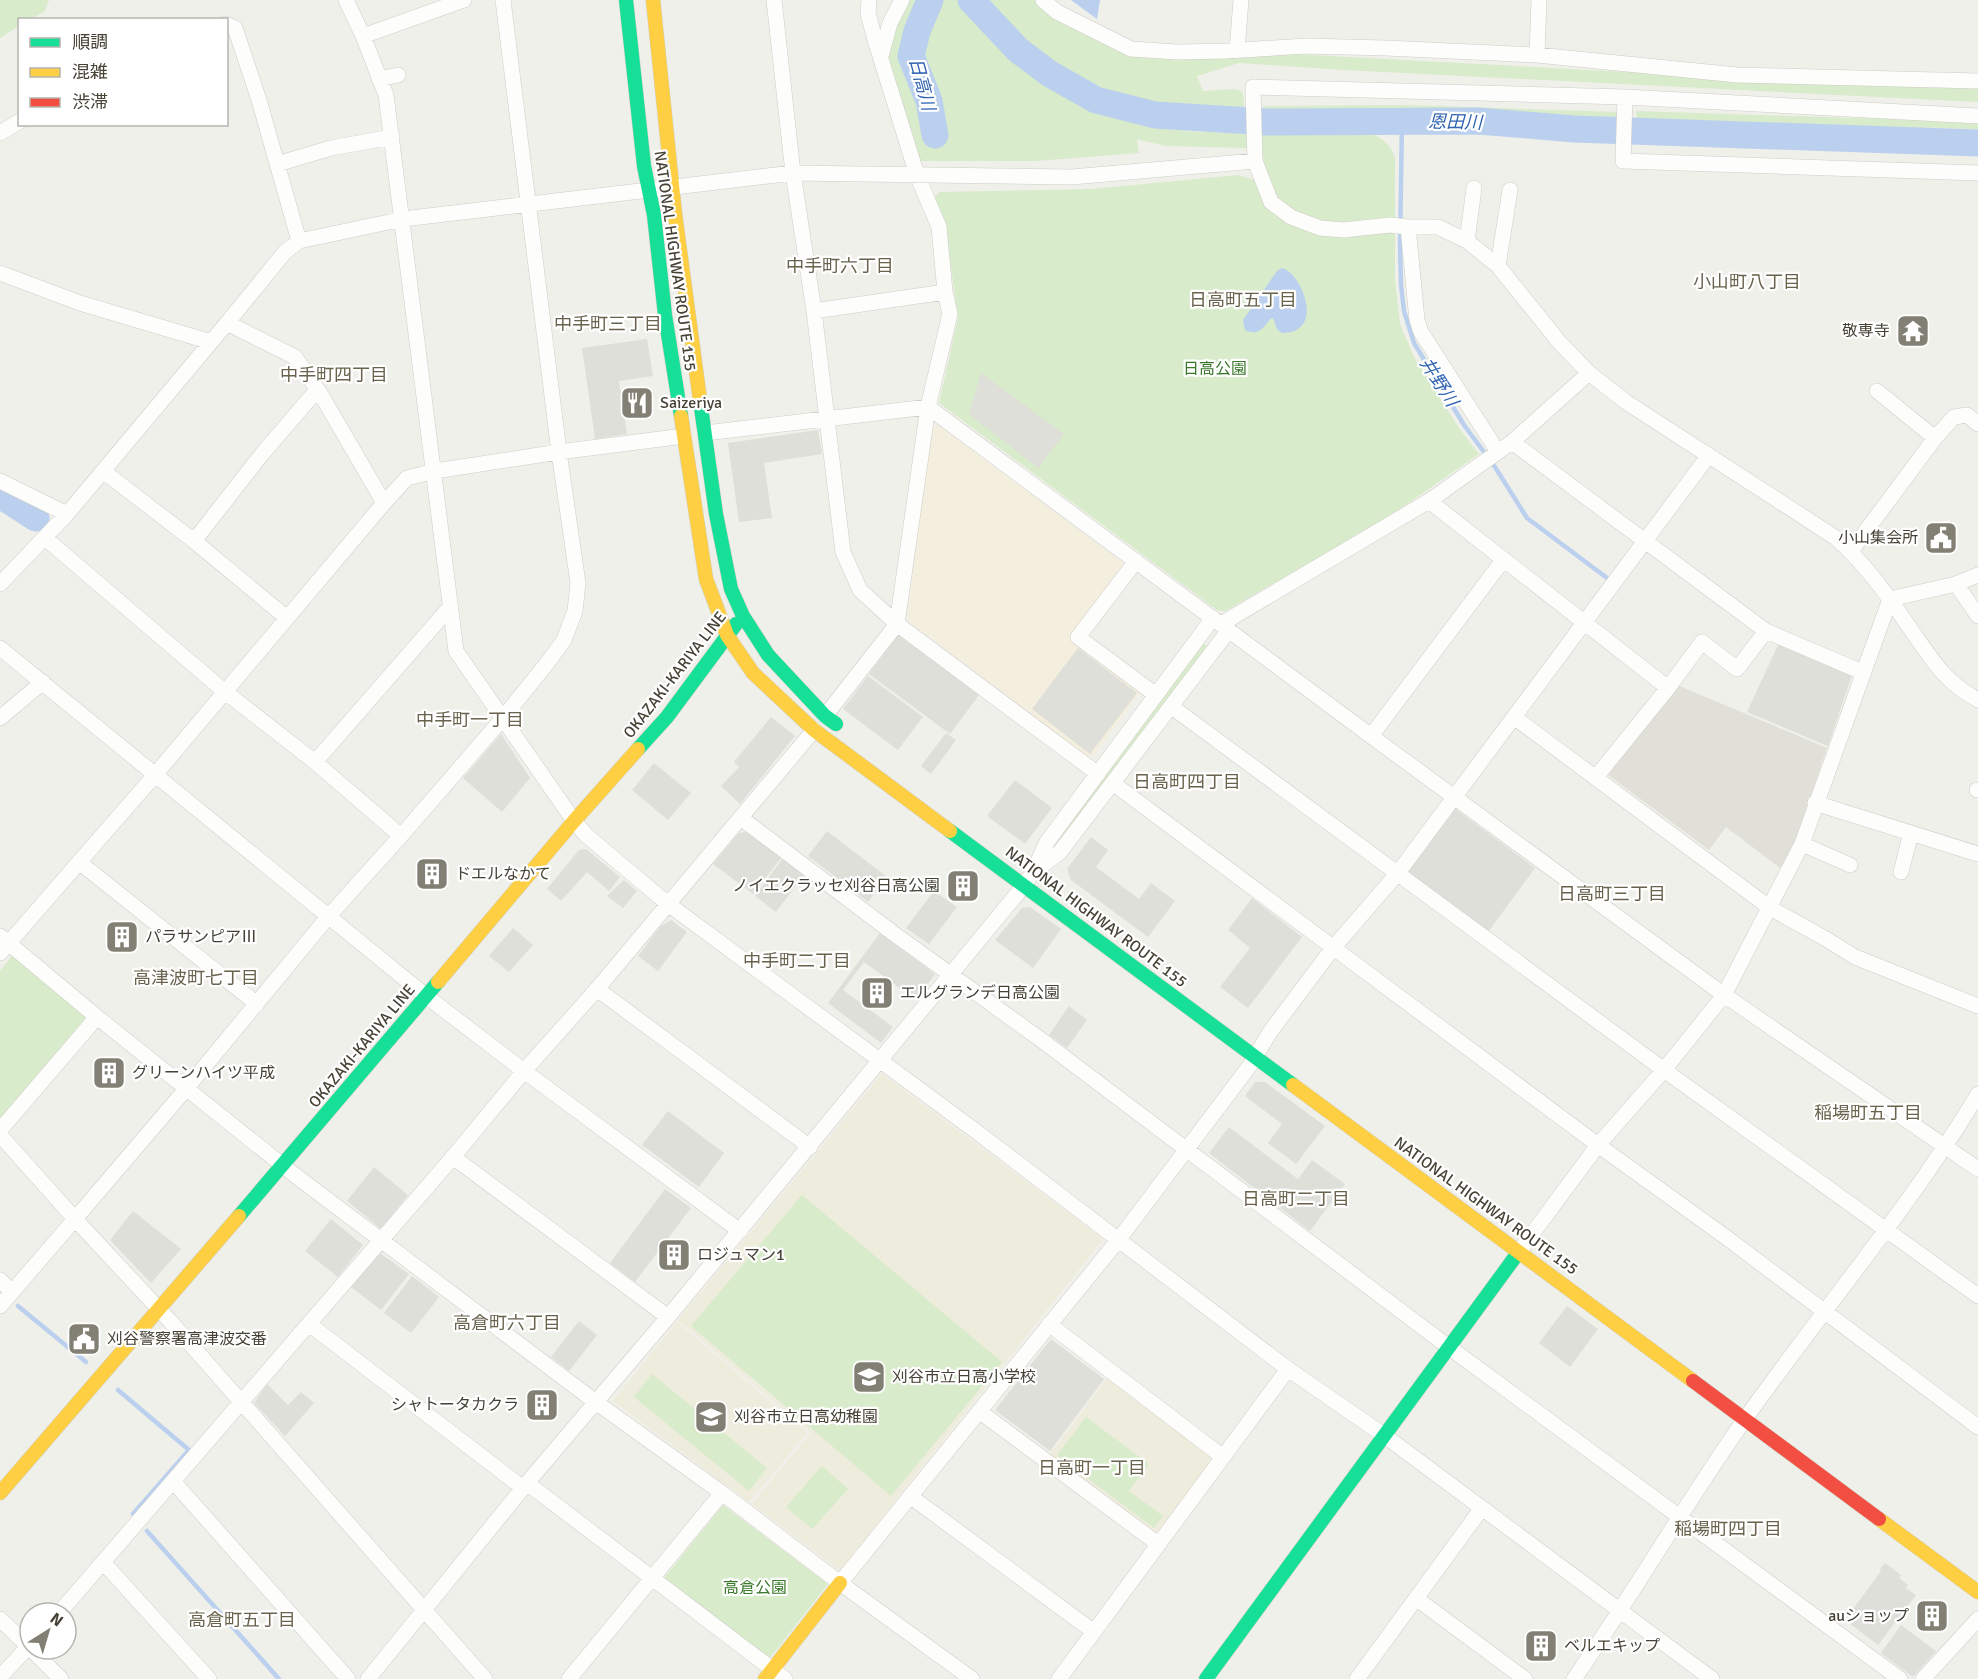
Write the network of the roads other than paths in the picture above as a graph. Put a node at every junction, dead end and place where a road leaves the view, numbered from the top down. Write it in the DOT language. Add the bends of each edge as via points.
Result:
graph roads {
  1 [pos="346,0"];
  2 [pos="464,0"];
  3 [pos="503,0"];
  4 [pos="626,0"];
  5 [pos="653,0"];
  6 [pos="774,0"];
  7 [pos="868,0"];
  8 [pos="902,0"];
  9 [pos="1043,0"];
  10 [pos="1241,0"];
  11 [pos="1539,0"];
  12 [pos="228,25"];
  13 [pos="363,36"];
  14 [pos="1237,51"];
  15 [pos="1537,55"];
  16 [pos="881,60"];
  17 [pos="398,75"];
  18 [pos="379,79"];
  19 [pos="1978,81"];
  20 [pos="1625,97"];
  21 [pos="1978,116"];
  22 [pos="18,122"];
  23 [pos="0,133"];
  24 [pos="392,137"];
  25 [pos="1255,155"];
  26 [pos="276,164"];
  27 [pos="794,173"];
  28 [pos="1978,173"];
  29 [pos="917,175"];
  30 [pos="672,188"];
  31 [pos="1474,188"];
  32 [pos="1510,190"];
  33 [pos="649,191"];
  34 [pos="528,203"];
  35 [pos="403,219"];
  36 [pos="1403,226"];
  37 [pos="299,241"];
  38 [pos="1467,241"];
  39 [pos="1498,266"];
  40 [pos="0,273"];
  41 [pos="945,292"];
  42 [pos="814,311"];
  43 [pos="227,323"];
  44 [pos="211,342"];
  45 [pos="1588,373"];
  46 [pos="316,390"];
  47 [pos="1877,391"];
  48 [pos="928,407"];
  49 [pos="826,418"];
  50 [pos="1978,424"];
  51 [pos="705,433"];
  52 [pos="684,436"];
  53 [pos="1935,438"];
  54 [pos="1512,442"];
  55 [pos="559,452"];
  56 [pos="1709,455"];
  57 [pos="1492,456"];
  58 [pos="104,471"];
  59 [pos="435,471"];
  60 [pos="0,481"];
  61 [pos="1430,501"];
  62 [pos="384,503"];
  63 [pos="67,514"];
  64 [pos="45,538"];
  65 [pos="194,541"];
  66 [pos="1644,542"];
  67 [pos="1851,551"];
  68 [pos="1504,559"];
  69 [pos="1136,561"];
  70 [pos="1978,576"];
  71 [pos="0,584"];
  72 [pos="1956,584"];
  73 [pos="1890,599"];
  74 [pos="450,607"];
  75 [pos="743,616"];
  76 [pos="1978,616"];
  77 [pos="287,618"];
  78 [pos="1585,623"];
  79 [pos="897,624"];
  80 [pos="1221,624"];
  81 [pos="1766,631"];
  82 [pos="727,635"];
  83 [pos="0,648"];
  84 [pos="1863,672"];
  85 [pos="43,682"];
  86 [pos="1668,688"];
  87 [pos="224,691"];
  88 [pos="1156,695"];
  89 [pos="1978,700"];
  90 [pos="1172,707"];
  91 [pos="825,716"];
  92 [pos="1514,717"];
  93 [pos="0,718"];
  94 [pos="503,718"];
  95 [pos="814,730"];
  96 [pos="844,730"];
  97 [pos="1371,736"];
  98 [pos="315,762"];
  99 [pos="1098,774"];
  100 [pos="154,776"];
  101 [pos="1596,777"];
  102 [pos="1114,784"];
  103 [pos="1454,796"];
  104 [pos="1815,803"];
  105 [pos="741,818"];
  106 [pos="574,821"];
  107 [pos="1911,833"];
  108 [pos="401,836"];
  109 [pos="1802,844"];
  110 [pos="1978,854"];
  111 [pos="79,862"];
  112 [pos="1019,864"];
  113 [pos="1850,865"];
  114 [pos="1901,872"];
  115 [pos="1398,874"];
  116 [pos="1028,879"];
  117 [pos="1045,883"];
  118 [pos="668,904"];
  119 [pos="1770,908"];
  120 [pos="328,917"];
  121 [pos="3,944"];
  122 [pos="1334,948"];
  123 [pos="951,974"];
  124 [pos="597,989"];
  125 [pos="1724,995"];
  126 [pos="426,996"];
  127 [pos="257,1004"];
  128 [pos="1978,1006"];
  129 [pos="97,1017"];
  130 [pos="1256,1057"];
  131 [pos="880,1061"];
  132 [pos="1664,1070"];
  133 [pos="524,1071"];
  134 [pos="186,1089"];
  135 [pos="1978,1094"];
  136 [pos="0,1130"];
  137 [pos="0,1135"];
  138 [pos="1598,1145"];
  139 [pos="810,1147"];
  140 [pos="1946,1148"];
  141 [pos="1188,1150"];
  142 [pos="453,1157"];
  143 [pos="282,1166"];
  144 [pos="1978,1169"];
  145 [pos="75,1219"];
  146 [pos="740,1231"];
  147 [pos="1886,1231"];
  148 [pos="1119,1239"];
  149 [pos="380,1240"];
  150 [pos="1524,1243"];
  151 [pos="0,1280"];
  152 [pos="12,1292"];
  153 [pos="1978,1296"];
  154 [pos="0,1306"];
  155 [pos="158,1309"];
  156 [pos="1825,1312"];
  157 [pos="668,1317"];
  158 [pos="309,1324"];
  159 [pos="1049,1324"];
  160 [pos="1450,1348"];
  161 [pos="1288,1369"];
  162 [pos="242,1403"];
  163 [pos="597,1403"];
  164 [pos="980,1411"];
  165 [pos="1744,1421"];
  166 [pos="1978,1426"];
  167 [pos="1385,1436"];
  168 [pos="1223,1457"];
  169 [pos="173,1481"];
  170 [pos="525,1486"];
  171 [pos="0,1493"];
  172 [pos="723,1493"];
  173 [pos="910,1496"];
  174 [pos="1482,1508"];
  175 [pos="1680,1517"];
  176 [pos="1158,1544"];
  177 [pos="103,1562"];
  178 [pos="652,1580"];
  179 [pos="840,1583"];
  180 [pos="1978,1592"];
  181 [pos="1416,1599"];
  182 [pos="69,1601"];
  183 [pos="424,1611"];
  184 [pos="1620,1612"];
  185 [pos="0,1619"];
  186 [pos="1978,1619"];
  187 [pos="1094,1632"];
  188 [pos="18,1636"];
  189 [pos="18,1659"];
  190 [pos="44,1661"];
  191 [pos="774,1676"];
  192 [pos="0,1677"];
  193 [pos="61,1679"];
  194 [pos="209,1679"];
  195 [pos="348,1679"];
  196 [pos="368,1679"];
  197 [pos="485,1679"];
  198 [pos="569,1679"];
  199 [pos="972,1679"];
  200 [pos="1059,1679"];
  201 [pos="1206,1679"];
  202 [pos="1357,1679"];
  203 [pos="1525,1679"];
  204 [pos="1574,1679"];
  205 [pos="1712,1679"];
  206 [pos="1900,1679"];
  207 [pos="1923,1679"];
  1 -- 13 [label="street"];
  2 -- 13 [label="street"];
  3 -- 34 [label="street"];
  4 -- 33 [label="main road, NATIONAL HIGHWAY ROUTE 155"];
  5 -- 30 [label="main road, NATIONAL HIGHWAY ROUTE 155"];
  6 -- 27 [label="street"];
  7 -- 16 [label="street"];
  8 -- 16 [label="street" via="890,23"];
  9 -- 14 [label="street" via="1057,12 1131,49"];
  10 -- 14 [label="street"];
  11 -- 15 [label="street"];
  12 -- 26 [label="street" via="235,28 260,100"];
  13 -- 18 [label="street"];
  14 -- 15 [label="street" via="1306,46"];
  15 -- 19 [label="street" via="1737,75"];
  16 -- 29 [label="street"];
  17 -- 18 [label="street"];
  18 -- 24 [label="street" via="386,95"];
  20 -- 21 [label="street"];
  20 -- 25 [label="street" via="1253,87"];
  20 -- 28 [label="street" via="1623,161"];
  22 -- 23 [label="street"];
  24 -- 26 [label="street" via="331,148"];
  24 -- 35 [label="street"];
  25 -- 29 [label="street" via="1072,177"];
  25 -- 36 [label="street" via="1271,202 1291,217 1320,228 1343,230"];
  26 -- 37 [label="street"];
  27 -- 29 [label="street"];
  27 -- 30 [label="street"];
  27 -- 42 [label="street"];
  29 -- 41 [label="street" via="939,227"];
  30 -- 33 [label="street"];
  30 -- 51 [label="main road, NATIONAL HIGHWAY ROUTE 155"];
  31 -- 38 [label="street"];
  32 -- 39 [label="street"];
  33 -- 34 [label="street"];
  33 -- 52 [label="main road, NATIONAL HIGHWAY ROUTE 155"];
  34 -- 35 [label="street"];
  34 -- 55 [label="street"];
  35 -- 37 [label="street"];
  35 -- 59 [label="street"];
  36 -- 38 [label="street" via="1438,227"];
  36 -- 57 [label="street" via="1421,332"];
  37 -- 43 [label="street" via="285,252"];
  38 -- 39 [label="street"];
  39 -- 45 [label="street"];
  40 -- 44 [label="street" via="80,303"];
  41 -- 42 [label="street"];
  41 -- 48 [label="street" via="950,314"];
  42 -- 49 [label="street"];
  43 -- 44 [label="street"];
  43 -- 46 [label="street" via="295,357"];
  44 -- 58 [label="street"];
  45 -- 54 [label="street"];
  45 -- 56 [label="street"];
  46 -- 62 [label="street"];
  46 -- 65 [label="street"];
  47 -- 53 [label="street"];
  48 -- 49 [label="street"];
  48 -- 69 [label="street"];
  48 -- 79 [label="street"];
  49 -- 51 [label="street"];
  49 -- 79 [label="street" via="843,552 860,590"];
  50 -- 53 [label="street" via="1967,415 1954,417"];
  51 -- 75 [label="main road, NATIONAL HIGHWAY ROUTE 155" via="730,589"];
  52 -- 55 [label="street"];
  52 -- 82 [label="main road, NATIONAL HIGHWAY ROUTE 155" via="706,579"];
  53 -- 67 [label="street"];
  54 -- 57 [label="street"];
  54 -- 66 [label="street"];
  55 -- 59 [label="street"];
  55 -- 94 [label="street" via="578,583 575,611 564,640"];
  56 -- 66 [label="street"];
  56 -- 67 [label="street"];
  57 -- 61 [label="street"];
  58 -- 63 [label="street"];
  58 -- 65 [label="street"];
  59 -- 62 [label="street" via="407,478"];
  59 -- 74 [label="street"];
  60 -- 63 [label="street"];
  61 -- 68 [label="street"];
  61 -- 80 [label="street"];
  62 -- 77 [label="street"];
  63 -- 64 [label="street"];
  64 -- 71 [label="street"];
  64 -- 87 [label="street"];
  65 -- 77 [label="street"];
  66 -- 78 [label="street"];
  66 -- 81 [label="street"];
  67 -- 73 [label="street"];
  68 -- 78 [label="street"];
  68 -- 97 [label="street"];
  69 -- 80 [label="street"];
  69 -- 88 [label="street" via="1078,637"];
  70 -- 72 [label="street"];
  72 -- 73 [label="street"];
  72 -- 76 [label="street"];
  73 -- 84 [label="street"];
  73 -- 89 [label="street" via="1943,675"];
  74 -- 94 [label="street" via="456,651"];
  74 -- 98 [label="street"];
  75 -- 82 [label="main road, OKAZAKI-KARIYA LINE"];
  75 -- 91 [label="main road, NATIONAL HIGHWAY ROUTE 155" via="768,655"];
  77 -- 87 [label="street"];
  78 -- 86 [label="street"];
  78 -- 92 [label="street"];
  79 -- 91 [label="street"];
  79 -- 99 [label="street"];
  80 -- 88 [label="street"];
  80 -- 90 [label="street"];
  80 -- 97 [label="street"];
  81 -- 84 [label="street"];
  81 -- 86 [label="street" via="1737,669 1702,642"];
  82 -- 95 [label="main road, NATIONAL HIGHWAY ROUTE 155" via="753,673"];
  82 -- 106 [label="main road, OKAZAKI-KARIYA LINE" via="667,717"];
  83 -- 85 [label="street"];
  84 -- 104 [label="street"];
  85 -- 93 [label="street"];
  85 -- 100 [label="street"];
  86 -- 101 [label="street"];
  87 -- 98 [label="street"];
  87 -- 100 [label="street"];
  88 -- 99 [label="street"];
  90 -- 102 [label="street"];
  90 -- 115 [label="street"];
  91 -- 96 [label="main road, NATIONAL HIGHWAY ROUTE 155"];
  92 -- 101 [label="street"];
  92 -- 103 [label="street"];
  94 -- 106 [label="street"];
  94 -- 108 [label="street"];
  95 -- 105 [label="street"];
  95 -- 116 [label="main road, NATIONAL HIGHWAY ROUTE 155"];
  97 -- 103 [label="street"];
  98 -- 108 [label="street"];
  99 -- 116 [label="street" via="1045,845"];
  100 -- 111 [label="street"];
  100 -- 120 [label="street"];
  101 -- 119 [label="street"];
  102 -- 116 [label="street" via="1060,852"];
  102 -- 122 [label="street"];
  103 -- 115 [label="street"];
  103 -- 125 [label="street"];
  104 -- 107 [label="street"];
  104 -- 109 [label="street"];
  105 -- 118 [label="street"];
  105 -- 123 [label="street"];
  106 -- 118 [label="street"];
  106 -- 126 [label="main road, OKAZAKI-KARIYA LINE"];
  107 -- 110 [label="street"];
  107 -- 114 [label="street"];
  108 -- 120 [label="street"];
  109 -- 113 [label="street"];
  109 -- 119 [label="street"];
  111 -- 121 [label="street"];
  111 -- 127 [label="street"];
  112 -- 116 [label="main road, NATIONAL HIGHWAY ROUTE 155"];
  115 -- 122 [label="street"];
  115 -- 132 [label="street"];
  116 -- 117 [label="main road, NATIONAL HIGHWAY ROUTE 155"];
  116 -- 123 [label="street"];
  116 -- 130 [label="main road, NATIONAL HIGHWAY ROUTE 155"];
  118 -- 124 [label="street"];
  118 -- 131 [label="street"];
  119 -- 125 [label="street"];
  119 -- 128 [label="street" via="1855,957"];
  120 -- 126 [label="street"];
  120 -- 127 [label="street"];
  121 -- 129 [label="street"];
  122 -- 130 [label="street"];
  122 -- 138 [label="street"];
  123 -- 131 [label="street"];
  123 -- 141 [label="street"];
  124 -- 133 [label="street"];
  124 -- 139 [label="street"];
  125 -- 132 [label="street"];
  125 -- 140 [label="street"];
  126 -- 133 [label="street"];
  126 -- 143 [label="main road, OKAZAKI-KARIYA LINE"];
  127 -- 134 [label="street"];
  129 -- 134 [label="street"];
  129 -- 136 [label="street"];
  130 -- 141 [label="street"];
  130 -- 150 [label="main road, NATIONAL HIGHWAY ROUTE 155"];
  131 -- 139 [label="street"];
  131 -- 148 [label="street"];
  132 -- 138 [label="street"];
  132 -- 147 [label="street"];
  133 -- 142 [label="street"];
  133 -- 146 [label="street"];
  134 -- 143 [label="street"];
  134 -- 145 [label="street"];
  135 -- 140 [label="street"];
  137 -- 145 [label="street"];
  138 -- 150 [label="street"];
  138 -- 156 [label="street"];
  139 -- 146 [label="street"];
  140 -- 144 [label="street"];
  140 -- 147 [label="street"];
  141 -- 148 [label="street"];
  141 -- 160 [label="street"];
  142 -- 149 [label="street"];
  142 -- 157 [label="street"];
  143 -- 149 [label="street"];
  143 -- 155 [label="main road, OKAZAKI-KARIYA LINE"];
  145 -- 152 [label="street"];
  145 -- 155 [label="street"];
  146 -- 157 [label="street"];
  147 -- 153 [label="street"];
  147 -- 156 [label="street"];
  148 -- 159 [label="street"];
  148 -- 161 [label="street"];
  149 -- 158 [label="street"];
  149 -- 163 [label="street"];
  150 -- 160 [label="main road"];
  150 -- 165 [label="main road, NATIONAL HIGHWAY ROUTE 155" via="1537,1264"];
  151 -- 152 [label="street"];
  152 -- 154 [label="street"];
  155 -- 162 [label="street"];
  155 -- 171 [label="main road, OKAZAKI-KARIYA LINE"];
  156 -- 165 [label="street"];
  156 -- 166 [label="street"];
  157 -- 163 [label="street"];
  158 -- 162 [label="street"];
  158 -- 170 [label="street"];
  159 -- 164 [label="street"];
  159 -- 168 [label="street"];
  160 -- 167 [label="main road"];
  160 -- 175 [label="street"];
  161 -- 167 [label="street"];
  161 -- 168 [label="street"];
  162 -- 169 [label="street"];
  162 -- 183 [label="street"];
  163 -- 170 [label="street"];
  163 -- 172 [label="street"];
  164 -- 173 [label="street"];
  164 -- 176 [label="street"];
  165 -- 175 [label="street"];
  165 -- 180 [label="main road, NATIONAL HIGHWAY ROUTE 155"];
  167 -- 174 [label="street"];
  167 -- 201 [label="main road"];
  168 -- 176 [label="street"];
  169 -- 177 [label="street"];
  169 -- 195 [label="street"];
  170 -- 178 [label="street"];
  170 -- 183 [label="street"];
  172 -- 178 [label="street"];
  172 -- 179 [label="street"];
  173 -- 179 [label="street"];
  173 -- 187 [label="street"];
  174 -- 181 [label="street"];
  174 -- 184 [label="street"];
  175 -- 184 [label="street"];
  175 -- 206 [label="street"];
  176 -- 187 [label="street"];
  177 -- 182 [label="street"];
  177 -- 194 [label="street"];
  178 -- 191 [label="street"];
  178 -- 198 [label="street"];
  179 -- 191 [label="main road"];
  179 -- 199 [label="street"];
  181 -- 202 [label="street"];
  181 -- 203 [label="street"];
  183 -- 196 [label="street"];
  183 -- 197 [label="street"];
  184 -- 204 [label="street"];
  184 -- 205 [label="street"];
  185 -- 188 [label="street"];
  186 -- 207 [label="street"];
  187 -- 200 [label="street"];
  189 -- 192 [label="street"];
  190 -- 193 [label="street"];
}
